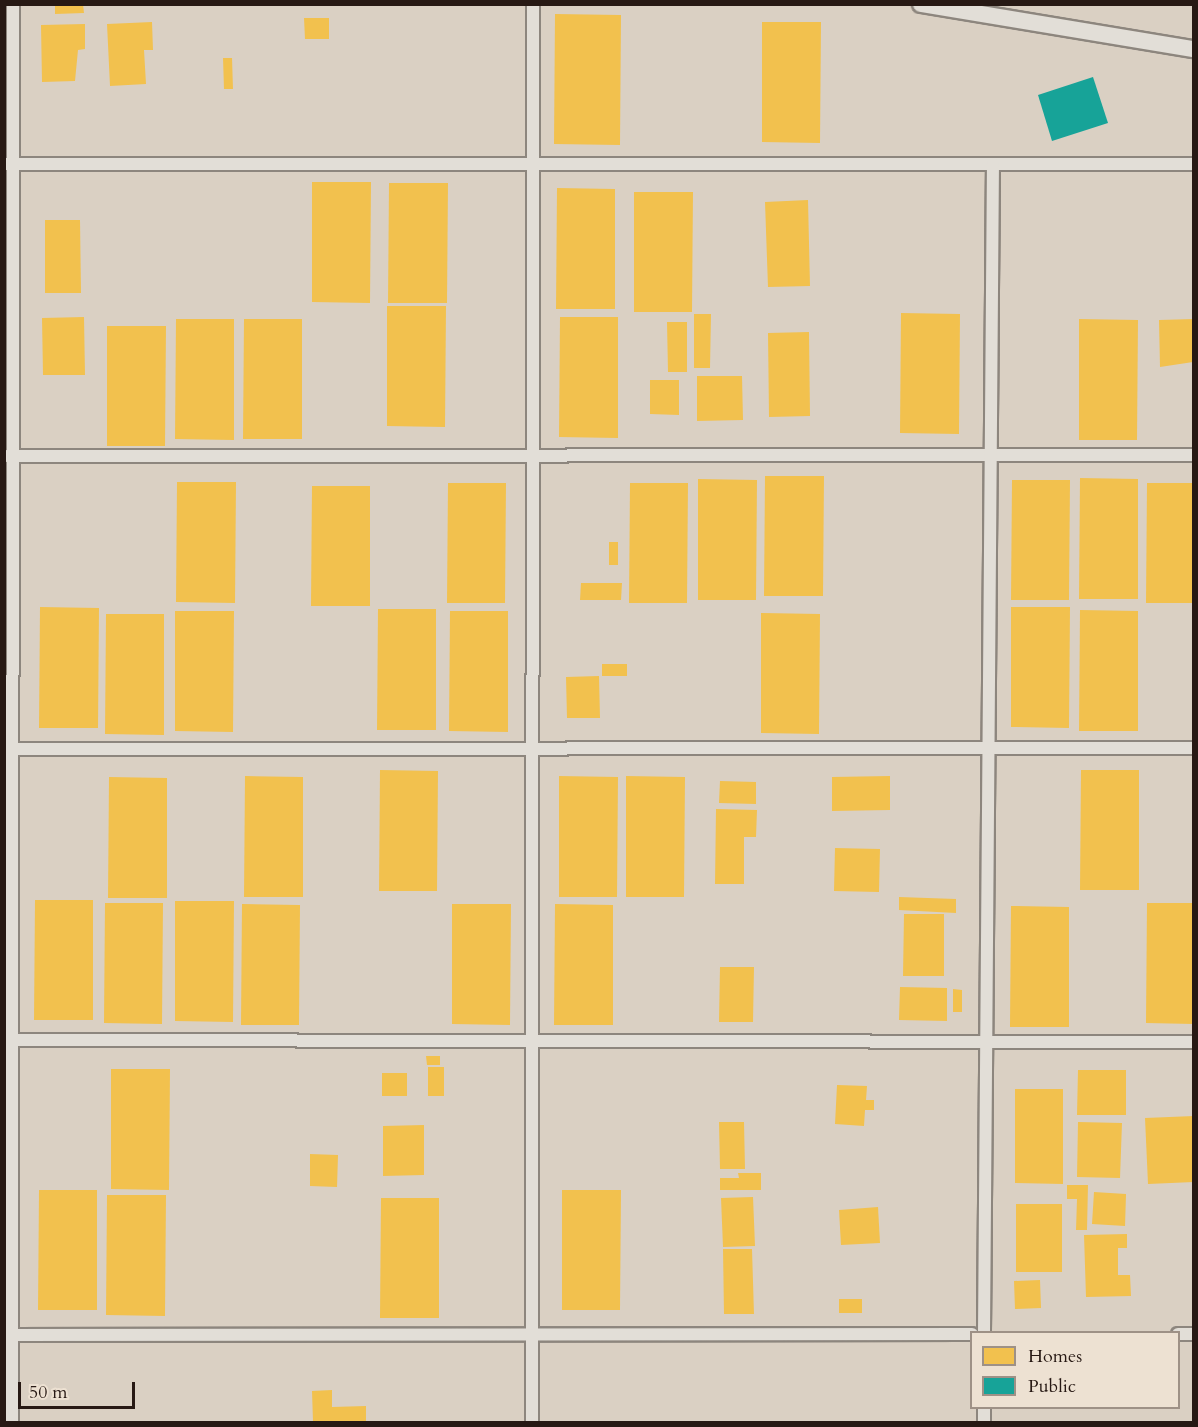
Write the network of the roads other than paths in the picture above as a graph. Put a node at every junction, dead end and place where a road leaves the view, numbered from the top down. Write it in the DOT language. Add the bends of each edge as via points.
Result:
graph roads {
  1 [pos="13,4"];
  2 [pos="533,4"];
  3 [pos="921,4"];
  4 [pos="1194,49"];
  5 [pos="9,164"];
  6 [pos="532,164"];
  7 [pos="993,164"];
  8 [pos="1194,164"];
  9 [pos="1194,455"];
  10 [pos="9,456"];
  11 [pos="531,456"];
  12 [pos="991,456"];
  13 [pos="9,748"];
  14 [pos="989,748"];
  15 [pos="1194,748"];
  16 [pos="531,749"];
  17 [pos="536,1039"];
  18 [pos="8,1040"];
  19 [pos="1194,1042"];
  20 [pos="986,1043"];
  21 [pos="984,1331"];
  22 [pos="970,1334"];
  23 [pos="8,1335"];
  24 [pos="532,1336"];
  25 [pos="12,1422"];
  26 [pos="532,1422"];
  1 -- 5 [label="street"];
  2 -- 6 [label="street"];
  3 -- 4 [label="street"];
  5 -- 6 [label="street"];
  5 -- 10 [label="street"];
  6 -- 7 [label="street"];
  6 -- 11 [label="street"];
  7 -- 8 [label="street"];
  7 -- 12 [label="street"];
  9 -- 12 [label="street"];
  10 -- 11 [label="street"];
  10 -- 13 [label="street"];
  11 -- 12 [label="street"];
  11 -- 16 [label="street"];
  12 -- 14 [label="street"];
  13 -- 16 [label="street"];
  13 -- 18 [label="street"];
  14 -- 15 [label="street"];
  14 -- 16 [label="street"];
  14 -- 20 [label="street"];
  16 -- 17 [label="street"];
  17 -- 18 [label="street"];
  17 -- 20 [label="street"];
  17 -- 24 [label="street"];
  18 -- 23 [label="street"];
  19 -- 20 [label="street"];
  20 -- 21 [label="street"];
  22 -- 24 [label="street"];
  23 -- 24 [label="street"];
  23 -- 25 [label="street"];
  24 -- 26 [label="street"];
}
